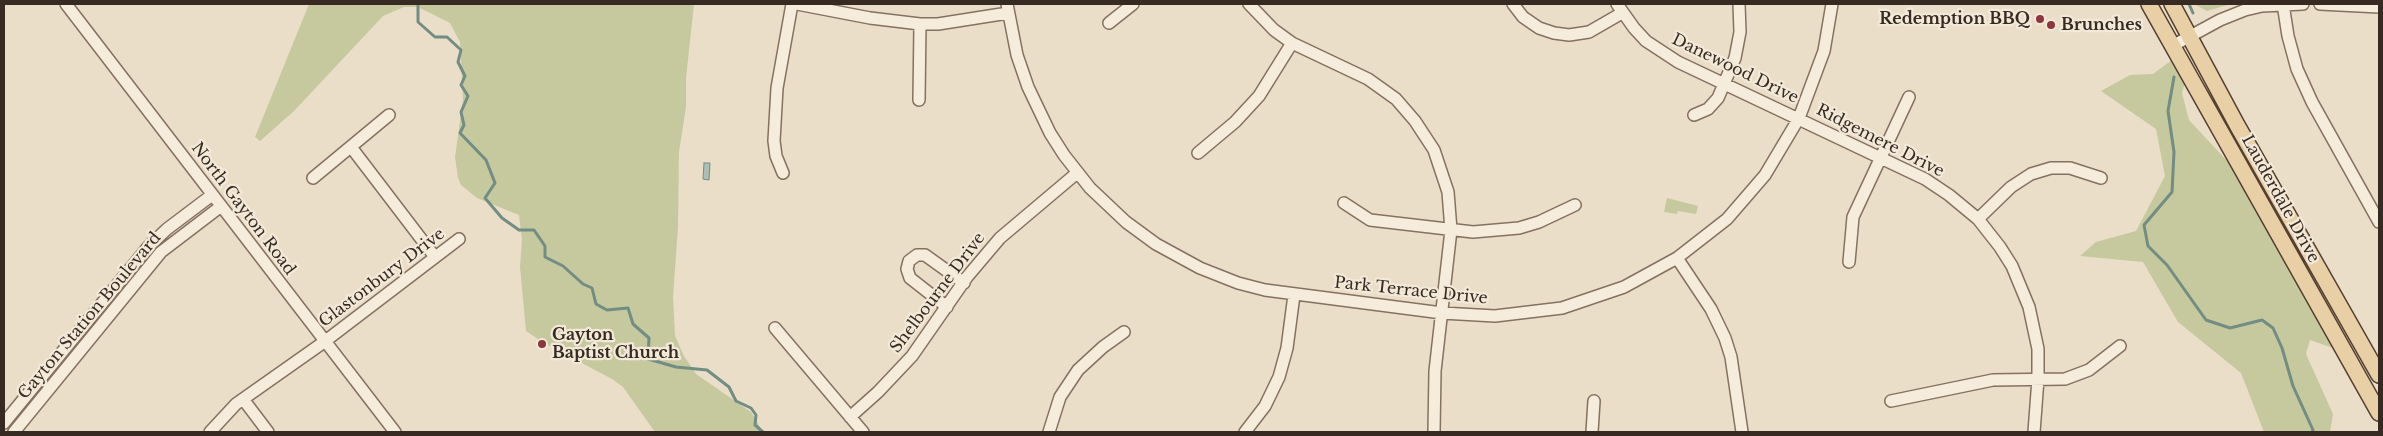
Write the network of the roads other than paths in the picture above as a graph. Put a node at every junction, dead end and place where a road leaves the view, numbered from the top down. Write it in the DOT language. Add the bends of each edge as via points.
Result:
graph roads {
  1 [pos="66,4"];
  2 [pos="792,4"];
  3 [pos="797,4"];
  4 [pos="1133,4"];
  5 [pos="1249,4"];
  6 [pos="1513,4"];
  7 [pos="1739,4"];
  8 [pos="1832,4"];
  9 [pos="2149,4"];
  10 [pos="2172,4"];
  11 [pos="2284,4"];
  12 [pos="2303,4"];
  13 [pos="2320,4"];
  14 [pos="1620,8"];
  15 [pos="2379,8"];
  16 [pos="1008,9"];
  17 [pos="1109,23"];
  18 [pos="920,24"];
  19 [pos="2190,36"];
  20 [pos="1292,43"];
  21 [pos="2174,45"];
  22 [pos="1724,83"];
  23 [pos="1909,97"];
  24 [pos="919,100"];
  25 [pos="389,115"];
  26 [pos="1694,115"];
  27 [pos="1799,118"];
  28 [pos="351,147"];
  29 [pos="1198,153"];
  30 [pos="1880,157"];
  31 [pos="1077,173"];
  32 [pos="783,174"];
  33 [pos="313,178"];
  34 [pos="2101,178"];
  35 [pos="212,195"];
  36 [pos="1344,204"];
  37 [pos="1575,205"];
  38 [pos="220,207"];
  39 [pos="1978,219"];
  40 [pos="2379,222"];
  41 [pos="1451,230"];
  42 [pos="459,239"];
  43 [pos="435,257"];
  44 [pos="1678,258"];
  45 [pos="1849,262"];
  46 [pos="964,283"];
  47 [pos="1294,295"];
  48 [pos="947,308"];
  49 [pos="1442,313"];
  50 [pos="774,328"];
  51 [pos="1124,332"];
  52 [pos="324,342"];
  53 [pos="2120,346"];
  54 [pos="2379,375"];
  55 [pos="2038,379"];
  56 [pos="243,399"];
  57 [pos="1594,401"];
  58 [pos="1891,401"];
  59 [pos="2379,413"];
  60 [pos="850,417"];
  61 [pos="4,423"];
  62 [pos="14,432"];
  63 [pos="210,432"];
  64 [pos="268,432"];
  65 [pos="394,432"];
  66 [pos="863,432"];
  67 [pos="1049,432"];
  68 [pos="1245,432"];
  69 [pos="1434,432"];
  70 [pos="1592,432"];
  71 [pos="1742,432"];
  72 [pos="2034,432"];
  1 -- 35 [label="street, North Gayton Road"];
  2 -- 32 [label="street" via="777,88 774,141"];
  3 -- 18 [label="street"];
  4 -- 17 [label="street"];
  5 -- 20 [label="street"];
  6 -- 14 [label="street" via="1523,17 1539,28 1569,35 1589,32"];
  7 -- 22 [label="street" via="1739,42"];
  8 -- 27 [label="street, Park Terrace Drive" via="1822,57"];
  9 -- 21 [label="main road, Lauderdale Drive"];
  10 -- 19 [label="main road, Lauderdale Drive"];
  11 -- 12 [label="street"];
  11 -- 19 [label="street" via="2245,10"];
  11 -- 40 [label="street" via="2297,70"];
  13 -- 15 [label="street"];
  14 -- 22 [label="street, Danewood Drive" via="1634,28 1657,49"];
  16 -- 18 [label="street" via="938,24"];
  16 -- 31 [label="street, Park Terrace Drive" via="1017,56 1028,87 1050,133"];
  18 -- 24 [label="street"];
  19 -- 21 [label="street"];
  19 -- 54 [label="main road, Lauderdale Drive"];
  20 -- 29 [label="street" via="1254,101"];
  20 -- 41 [label="street" via="1368,79 1396,100 1415,121 1434,150 1444,178"];
  21 -- 59 [label="main road, Lauderdale Drive"];
  22 -- 26 [label="street" via="1712,106"];
  22 -- 27 [label="street, Danewood Drive"];
  23 -- 30 [label="street"];
  25 -- 28 [label="street"];
  27 -- 30 [label="street, Ridgemere Drive"];
  27 -- 44 [label="street, Park Terrace Drive" via="1779,155 1752,192 1727,219"];
  28 -- 33 [label="street"];
  28 -- 43 [label="street"];
  30 -- 39 [label="street, Ridgemere Drive" via="1938,186"];
  30 -- 45 [label="street" via="1853,217"];
  31 -- 46 [label="street, Shelbourne Drive" via="1000,238"];
  31 -- 47 [label="street, Park Terrace Drive" via="1126,222 1178,257 1238,283"];
  34 -- 39 [label="street" via="2070,168 2051,168 2031,174 2011,187"];
  35 -- 38 [label="street, North Gayton Road"];
  35 -- 61 [label="street, Gayton Station Boulevard" via="150,246"];
  36 -- 41 [label="street" via="1370,220"];
  37 -- 41 [label="street" via="1539,222 1513,229"];
  38 -- 52 [label="street, North Gayton Road"];
  38 -- 62 [label="street, Gayton Station Boulevard" via="161,252"];
  39 -- 55 [label="street, Ridgemere Drive" via="2000,247 2024,291 2036,333"];
  41 -- 49 [label="street"];
  42 -- 43 [label="street, Glastonbury Drive"];
  43 -- 52 [label="street, Glastonbury Drive"];
  44 -- 49 [label="street, Park Terrace Drive" via="1624,287 1562,308 1495,316"];
  44 -- 71 [label="street" via="1711,309 1725,338"];
  46 -- 48 [label="street, Shelbourne Drive"];
  46 -- 48 [label="street" via="926,256 917,255 909,261 910,278"];
  47 -- 49 [label="street, Park Terrace Drive"];
  47 -- 68 [label="street" via="1287,348 1279,377 1265,406"];
  48 -- 60 [label="street, Shelbourne Drive" via="898,373"];
  49 -- 69 [label="street" via="1435,372"];
  50 -- 60 [label="street"];
  51 -- 67 [label="street" via="1078,370 1060,397"];
  52 -- 56 [label="street, Glastonbury Drive"];
  52 -- 65 [label="street, North Gayton Road"];
  53 -- 55 [label="street" via="2077,376 2059,380"];
  55 -- 58 [label="street" via="1993,380"];
  55 -- 72 [label="street, Ridgemere Drive"];
  56 -- 63 [label="street, Glastonbury Drive"];
  56 -- 64 [label="street"];
  57 -- 70 [label="street"];
  60 -- 66 [label="street"];
}
